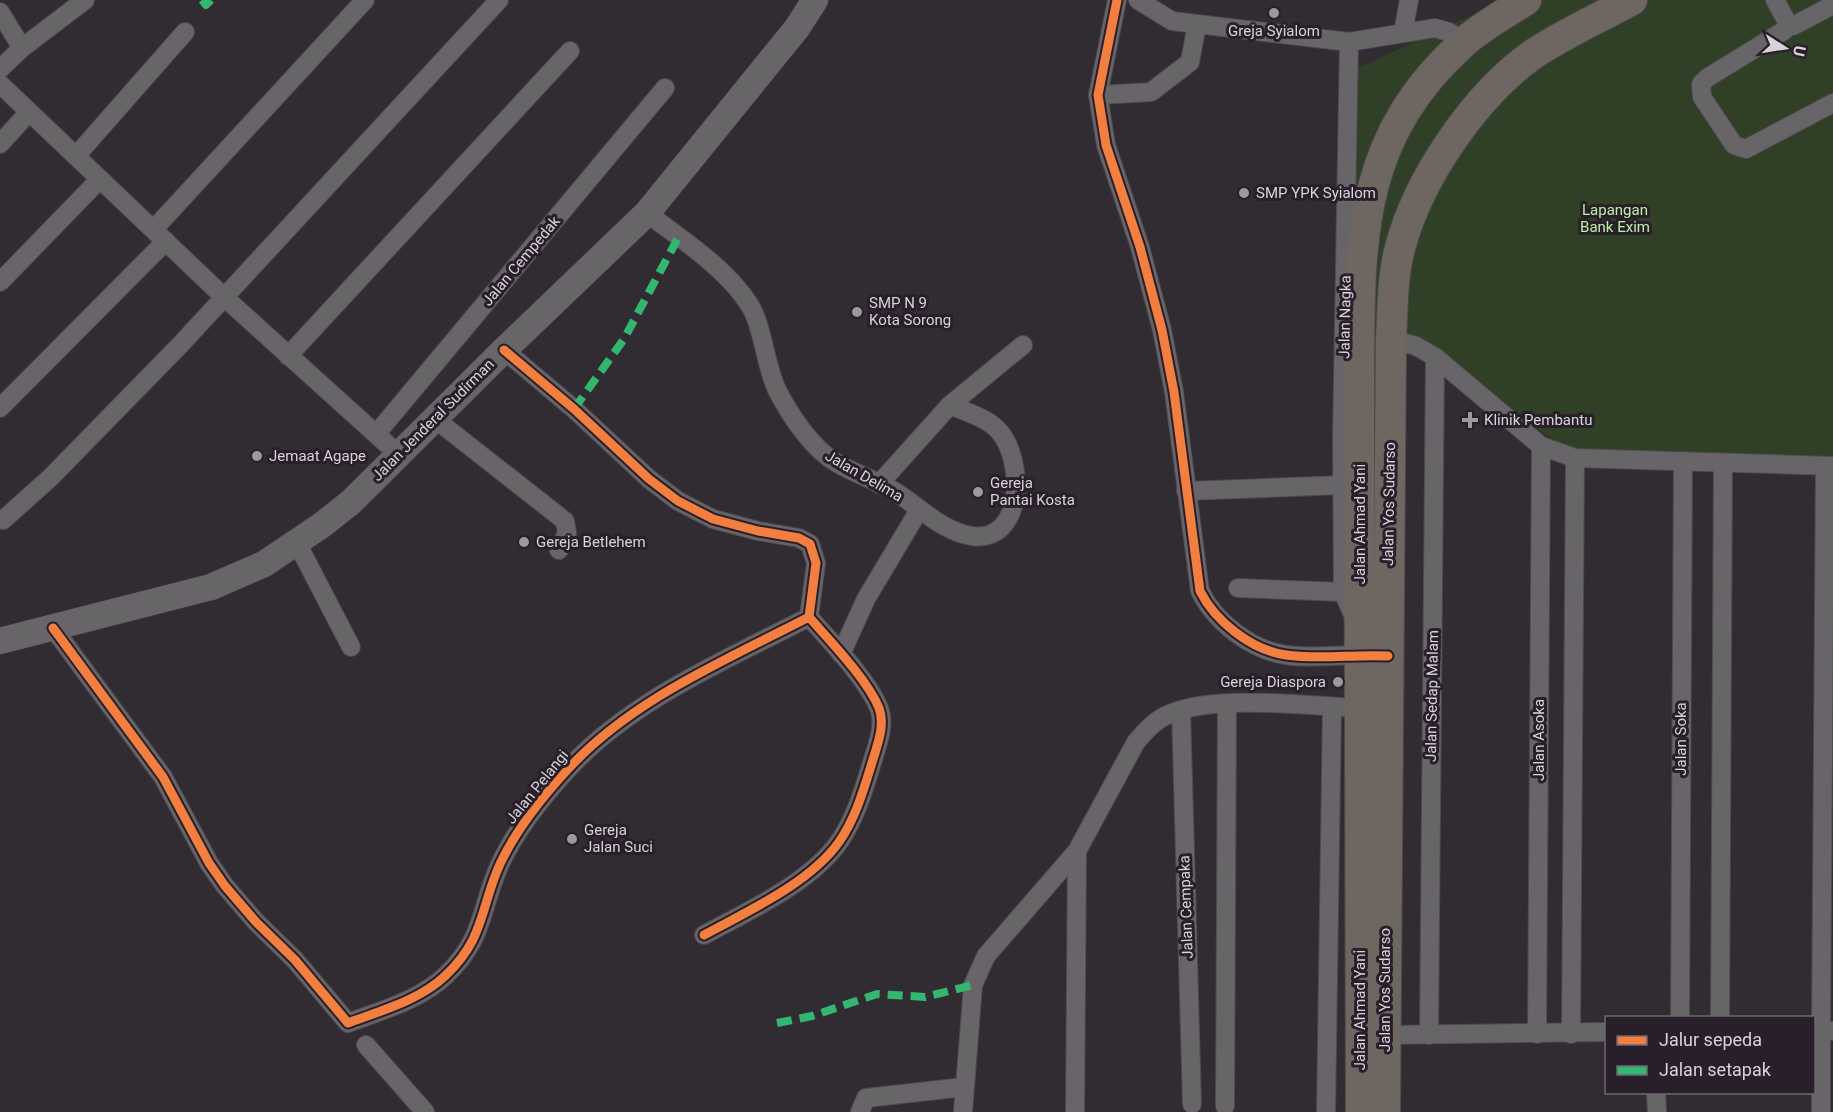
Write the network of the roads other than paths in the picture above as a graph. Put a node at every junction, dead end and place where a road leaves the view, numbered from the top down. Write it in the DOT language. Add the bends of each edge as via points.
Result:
graph roads {
  1 [pos="85,0"];
  2 [pos="366,0"];
  3 [pos="499,0"];
  4 [pos="815,0"];
  5 [pos="1117,0"];
  6 [pos="1408,0"];
  7 [pos="1526,0"];
  8 [pos="1632,0"];
  9 [pos="1775,0"];
  10 [pos="1148,3"];
  11 [pos="1833,5"];
  12 [pos="0,12"];
  13 [pos="1197,24"];
  14 [pos="1787,26"];
  15 [pos="185,32"];
  16 [pos="1403,33"];
  17 [pos="1349,42"];
  18 [pos="1463,42"];
  19 [pos="22,48"];
  20 [pos="570,51"];
  21 [pos="0,69"];
  22 [pos="0,84"];
  23 [pos="665,88"];
  24 [pos="1098,95"];
  25 [pos="1833,103"];
  26 [pos="29,112"];
  27 [pos="0,144"];
  28 [pos="76,156"];
  29 [pos="100,179"];
  30 [pos="647,213"];
  31 [pos="160,235"];
  32 [pos="0,282"];
  33 [pos="224,297"];
  34 [pos="1391,339"];
  35 [pos="1023,345"];
  36 [pos="504,350"];
  37 [pos="288,356"];
  38 [pos="1435,357"];
  39 [pos="950,405"];
  40 [pos="0,408"];
  41 [pos="435,418"];
  42 [pos="378,433"];
  43 [pos="1540,446"];
  44 [pos="398,454"];
  45 [pos="1575,458"];
  46 [pos="1683,461"];
  47 [pos="1723,463"];
  48 [pos="1829,466"];
  49 [pos="879,484"];
  50 [pos="1343,485"];
  51 [pos="1186,491"];
  52 [pos="919,510"];
  53 [pos="3,520"];
  54 [pos="297,543"];
  55 [pos="559,550"];
  56 [pos="1238,588"];
  57 [pos="1343,592"];
  58 [pos="809,617"];
  59 [pos="52,628"];
  60 [pos="0,641"];
  61 [pos="1369,646"];
  62 [pos="351,647"];
  63 [pos="842,654"];
  64 [pos="1227,704"];
  65 [pos="1345,708"];
  66 [pos="1181,710"];
  67 [pos="1077,851"];
  68 [pos="704,935"];
  69 [pos="1680,1016"];
  70 [pos="1720,1016"];
  71 [pos="1822,1031"];
  72 [pos="1605,1032"];
  73 [pos="1537,1034"];
  74 [pos="1571,1034"];
  75 [pos="1384,1035"];
  76 [pos="1429,1035"];
  77 [pos="366,1045"];
  78 [pos="1827,1055"];
  79 [pos="964,1087"];
  80 [pos="1656,1094"];
  81 [pos="1192,1104"];
  82 [pos="1225,1106"];
  83 [pos="425,1112"];
  84 [pos="860,1112"];
  85 [pos="963,1112"];
  86 [pos="1075,1112"];
  87 [pos="1326,1112"];
  88 [pos="1360,1112"];
  89 [pos="1385,1112"];
  90 [pos="1657,1112"];
  91 [pos="1821,1112"];
  1 -- 19 [label="street"];
  2 -- 31 [label="street"];
  3 -- 33 [label="street"];
  4 -- 30 [label="main road, Jalan Jenderal Sudirman" via="797,28"];
  5 -- 24 [label="street"];
  6 -- 16 [label="street"];
  7 -- 18 [label="highway, Jalan Ahmad Yani"];
  8 -- 34 [label="highway, Jalan Yos Sudarso" via="1529,57 1491,93 1452,143 1407,222 1396,270"];
  9 -- 14 [label="street"];
  10 -- 13 [label="street" via="1172,21"];
  11 -- 14 [label="street"];
  12 -- 19 [label="street"];
  13 -- 17 [label="street"];
  13 -- 24 [label="street" via="1191,61 1154,91"];
  14 -- 25 [label="street" via="1782,34 1707,78 1701,84 1702,97 1740,149"];
  15 -- 28 [label="street"];
  16 -- 17 [label="street"];
  16 -- 18 [label="street" via="1442,28"];
  17 -- 50 [label="street, Jalan Nagka"];
  18 -- 61 [label="highway, Jalan Ahmad Yani" via="1418,93 1391,135 1379,161 1363,240 1359,354"];
  19 -- 21 [label="street"];
  20 -- 37 [label="street"];
  22 -- 26 [label="street"];
  23 -- 42 [label="street, Jalan Cempedak"];
  24 -- 51 [label="street" via="1106,146 1140,247 1162,330"];
  26 -- 27 [label="street"];
  26 -- 28 [label="street"];
  28 -- 29 [label="street"];
  29 -- 31 [label="street"];
  29 -- 32 [label="street"];
  30 -- 36 [label="main road, Jalan Jenderal Sudirman"];
  30 -- 49 [label="street, Jalan Delima" via="729,280 748,302 778,392 819,449 840,465"];
  31 -- 33 [label="street"];
  31 -- 40 [label="street"];
  33 -- 37 [label="street"];
  33 -- 53 [label="street" via="50,478"];
  34 -- 38 [label="street"];
  34 -- 61 [label="highway, Jalan Yos Sudarso"];
  35 -- 39 [label="street"];
  36 -- 41 [label="main road, Jalan Jenderal Sudirman"];
  36 -- 58 [label="street" via="678,501 713,519 799,538 810,544 816,563"];
  37 -- 42 [label="street"];
  38 -- 43 [label="street"];
  38 -- 76 [label="street, Jalan Sedap Malam"];
  39 -- 49 [label="street"];
  39 -- 52 [label="street, Jalan Delima" via="993,426 1007,442 1016,467 1015,502 1004,522 987,535 977,537 947,528"];
  41 -- 44 [label="main road, Jalan Jenderal Sudirman"];
  41 -- 55 [label="street" via="565,521 567,533"];
  42 -- 44 [label="street"];
  43 -- 45 [label="street"];
  43 -- 73 [label="street, Jalan Asoka"];
  44 -- 54 [label="main road, Jalan Jenderal Sudirman" via="351,502"];
  45 -- 46 [label="street"];
  45 -- 74 [label="street"];
  46 -- 47 [label="street"];
  46 -- 69 [label="street, Jalan Soka"];
  47 -- 48 [label="street"];
  47 -- 70 [label="street"];
  48 -- 71 [label="street"];
  49 -- 52 [label="street, Jalan Delima"];
  50 -- 51 [label="street"];
  50 -- 57 [label="street, Jalan Nagka"];
  51 -- 61 [label="street" via="1197,583 1209,608 1219,618 1245,638 1276,653 1297,656"];
  52 -- 63 [label="street" via="866,599"];
  54 -- 59 [label="main road, Jalan Jenderal Sudirman" via="264,564 211,586"];
  54 -- 62 [label="street"];
  56 -- 57 [label="street"];
  57 -- 61 [label="street"];
  58 -- 59 [label="street, Jalan Pelangi" via="692,677 595,741 567,770 510,846 499,866 478,933 461,960 433,986 348,1023 296,960 225,886 163,777"];
  58 -- 63 [label="street"];
  59 -- 60 [label="main road, Jalan Jenderal Sudirman"];
  61 -- 65 [label="highway, Jalan Ahmad Yani"];
  61 -- 75 [label="highway, Jalan Yos Sudarso"];
  63 -- 68 [label="street" via="873,697 881,720 850,825 825,860 808,873"];
  64 -- 65 [label="street"];
  64 -- 66 [label="street"];
  64 -- 82 [label="street"];
  65 -- 87 [label="street"];
  65 -- 88 [label="highway, Jalan Ahmad Yani"];
  66 -- 67 [label="street" via="1161,718 1136,742"];
  66 -- 81 [label="street, Jalan Cempaka"];
  67 -- 79 [label="street" via="1013,922 977,972"];
  67 -- 86 [label="street"];
  71 -- 78 [label="street"];
  72 -- 74 [label="street"];
  73 -- 74 [label="street"];
  73 -- 76 [label="street"];
  75 -- 76 [label="street"];
  75 -- 89 [label="highway, Jalan Yos Sudarso"];
  77 -- 83 [label="street"];
  78 -- 91 [label="street"];
  79 -- 84 [label="street" via="873,1096 862,1103"];
  79 -- 85 [label="street"];
  80 -- 90 [label="street"];
}
